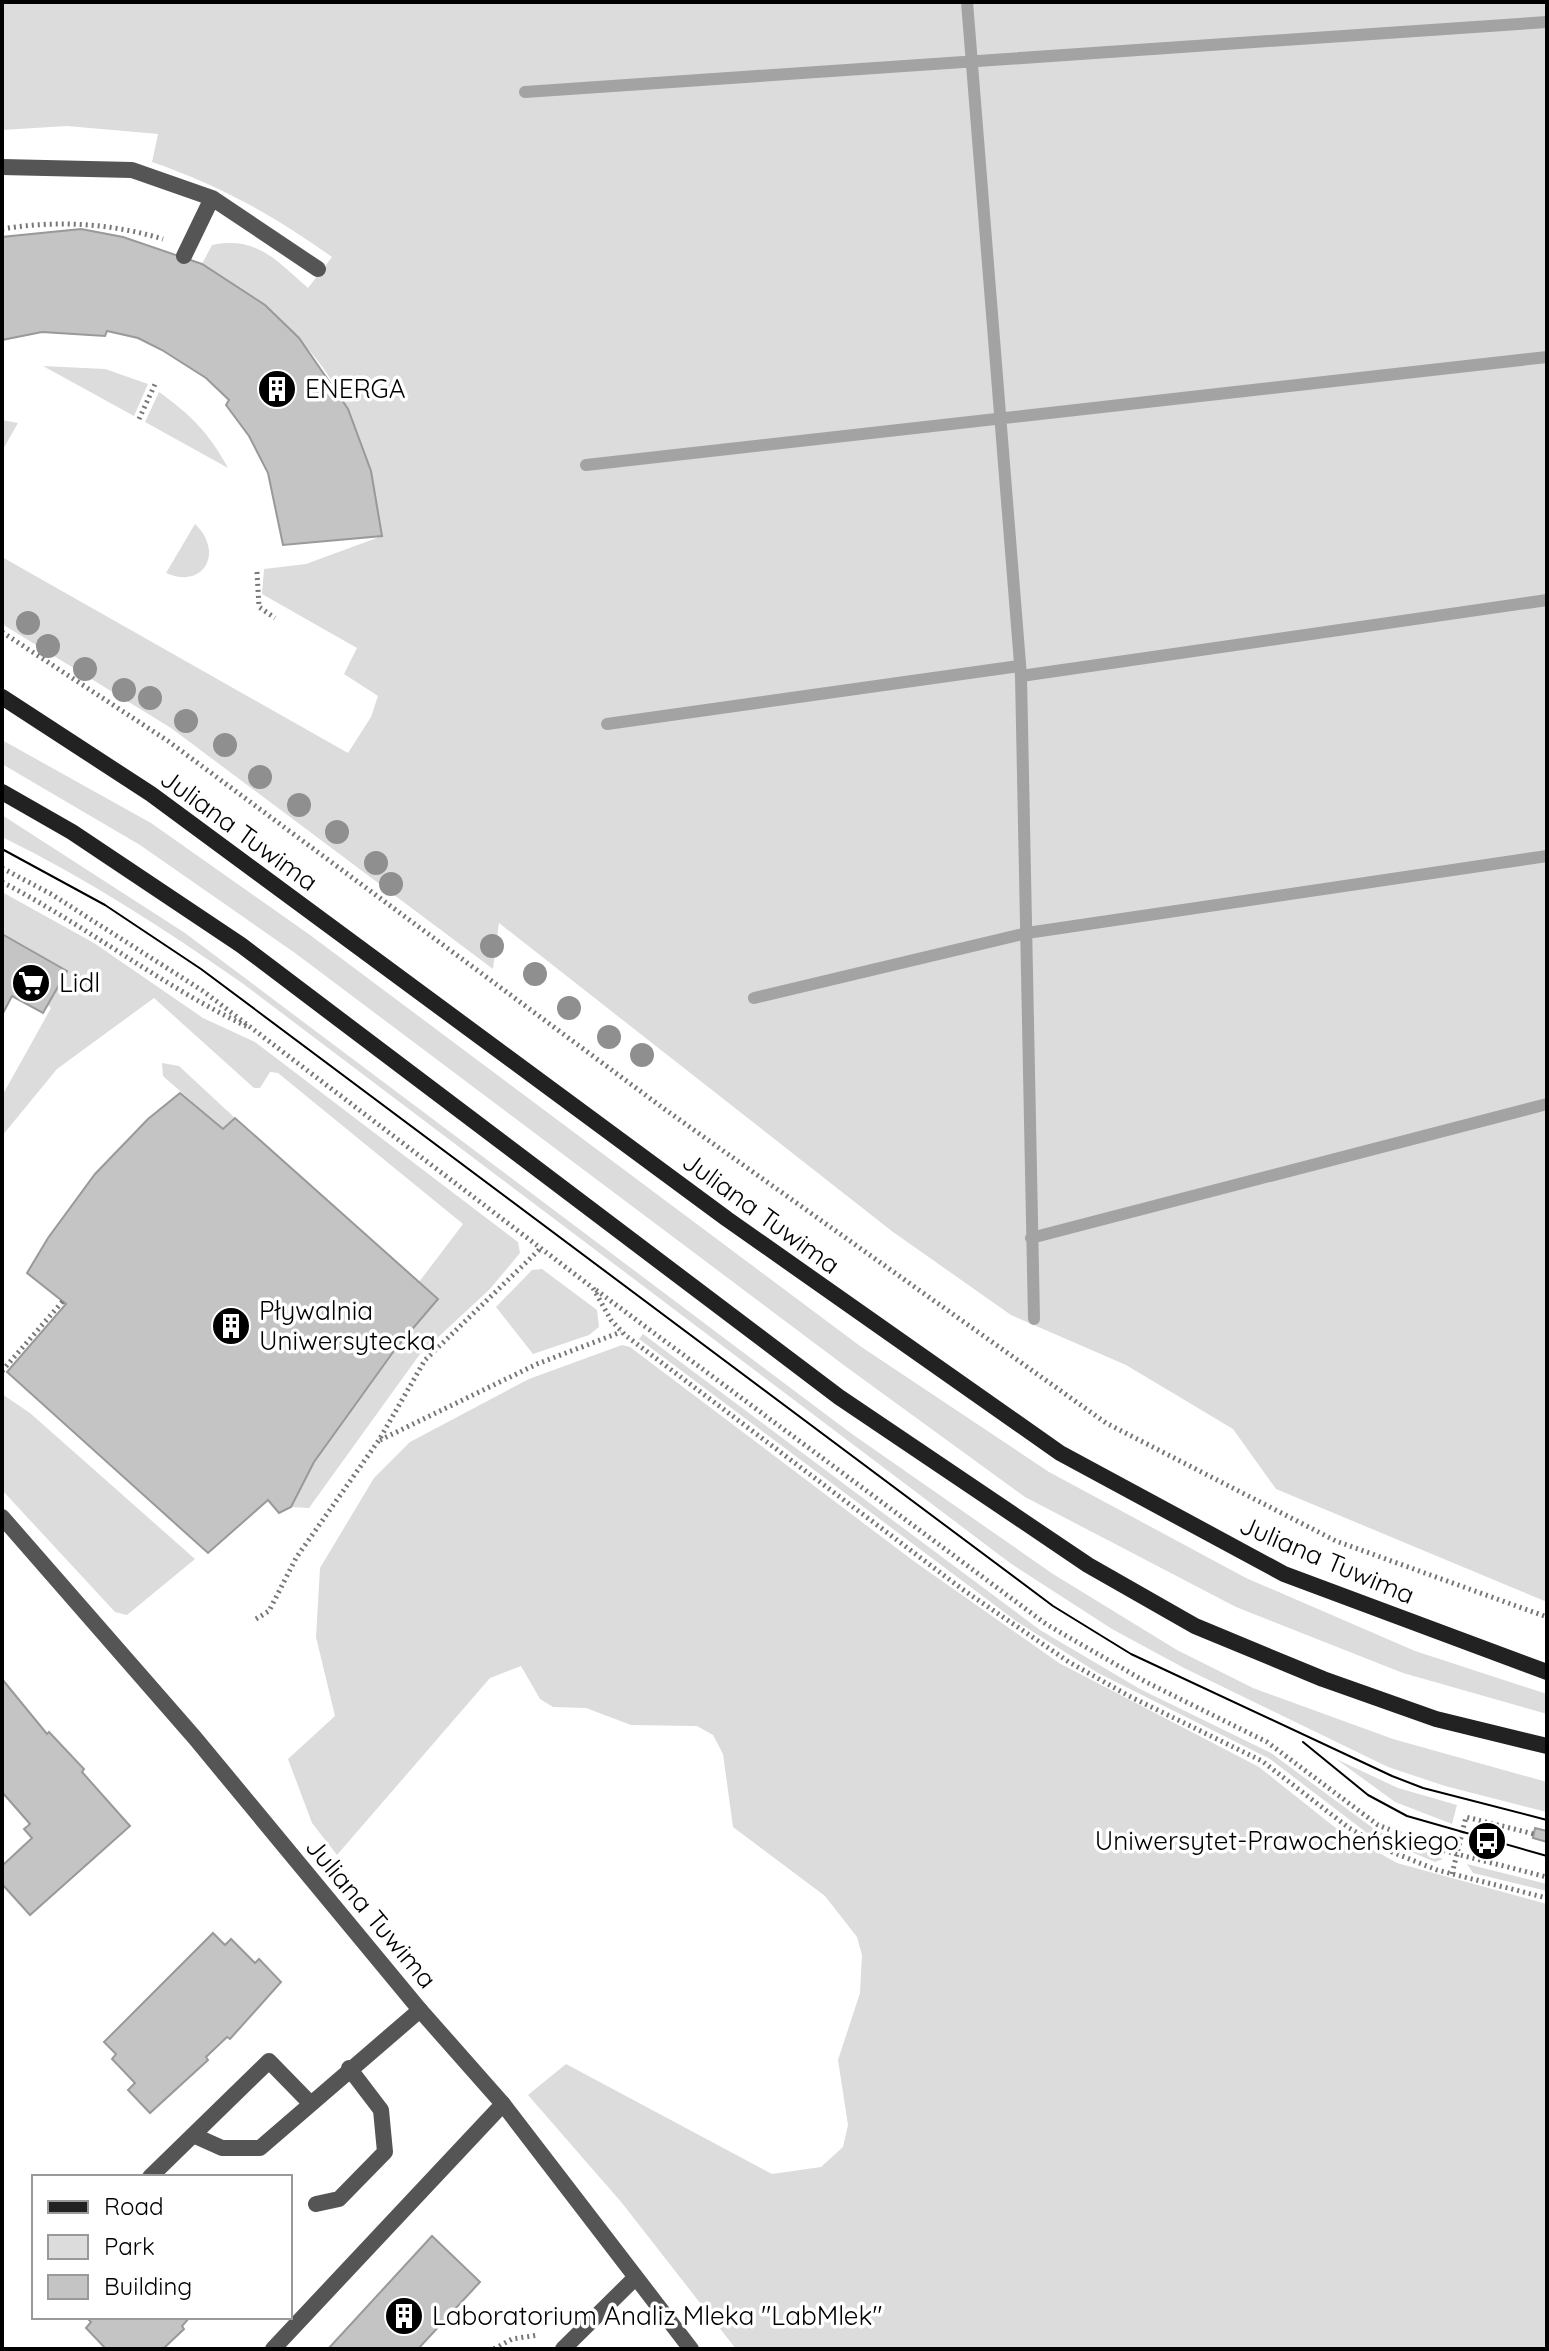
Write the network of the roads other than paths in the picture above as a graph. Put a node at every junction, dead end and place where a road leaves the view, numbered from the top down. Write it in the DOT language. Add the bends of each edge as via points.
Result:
graph roads {
  1 [pos="2,167"];
  2 [pos="212,198"];
  3 [pos="184,256"];
  4 [pos="318,269"];
  5 [pos="2,697"];
  6 [pos="2,792"];
  7 [pos="2,1517"];
  8 [pos="1547,1672"];
  9 [pos="1547,1746"];
  10 [pos="420,2010"];
  11 [pos="349,2068"];
  12 [pos="310,2103"];
  13 [pos="503,2104"];
  14 [pos="193,2135"];
  15 [pos="152,2175"];
  16 [pos="316,2204"];
  17 [pos="634,2279"];
  18 [pos="273,2349"];
  19 [pos="563,2349"];
  20 [pos="691,2349"];
  1 -- 2 [label="street" via="132,170"];
  2 -- 3 [label="street"];
  2 -- 4 [label="street"];
  5 -- 8 [label="main road, Juliana Tuwima" via="151,794 727,1219 1060,1453 1284,1574"];
  6 -- 9 [label="main road" via="72,832 241,945 839,1397 1088,1565 1195,1626 1323,1679 1436,1719"];
  7 -- 10 [label="street, Juliana Tuwima" via="195,1738"];
  10 -- 11 [label="street"];
  10 -- 13 [label="street, Juliana Tuwima"];
  11 -- 12 [label="street"];
  11 -- 16 [label="street" via="381,2110 385,2152 339,2199"];
  12 -- 14 [label="street" via="260,2148 222,2148"];
  12 -- 14 [label="street" via="269,2061"];
  13 -- 17 [label="street, Juliana Tuwima"];
  13 -- 18 [label="street"];
  14 -- 15 [label="street"];
  17 -- 19 [label="street"];
  17 -- 20 [label="street, Juliana Tuwima"];
}
